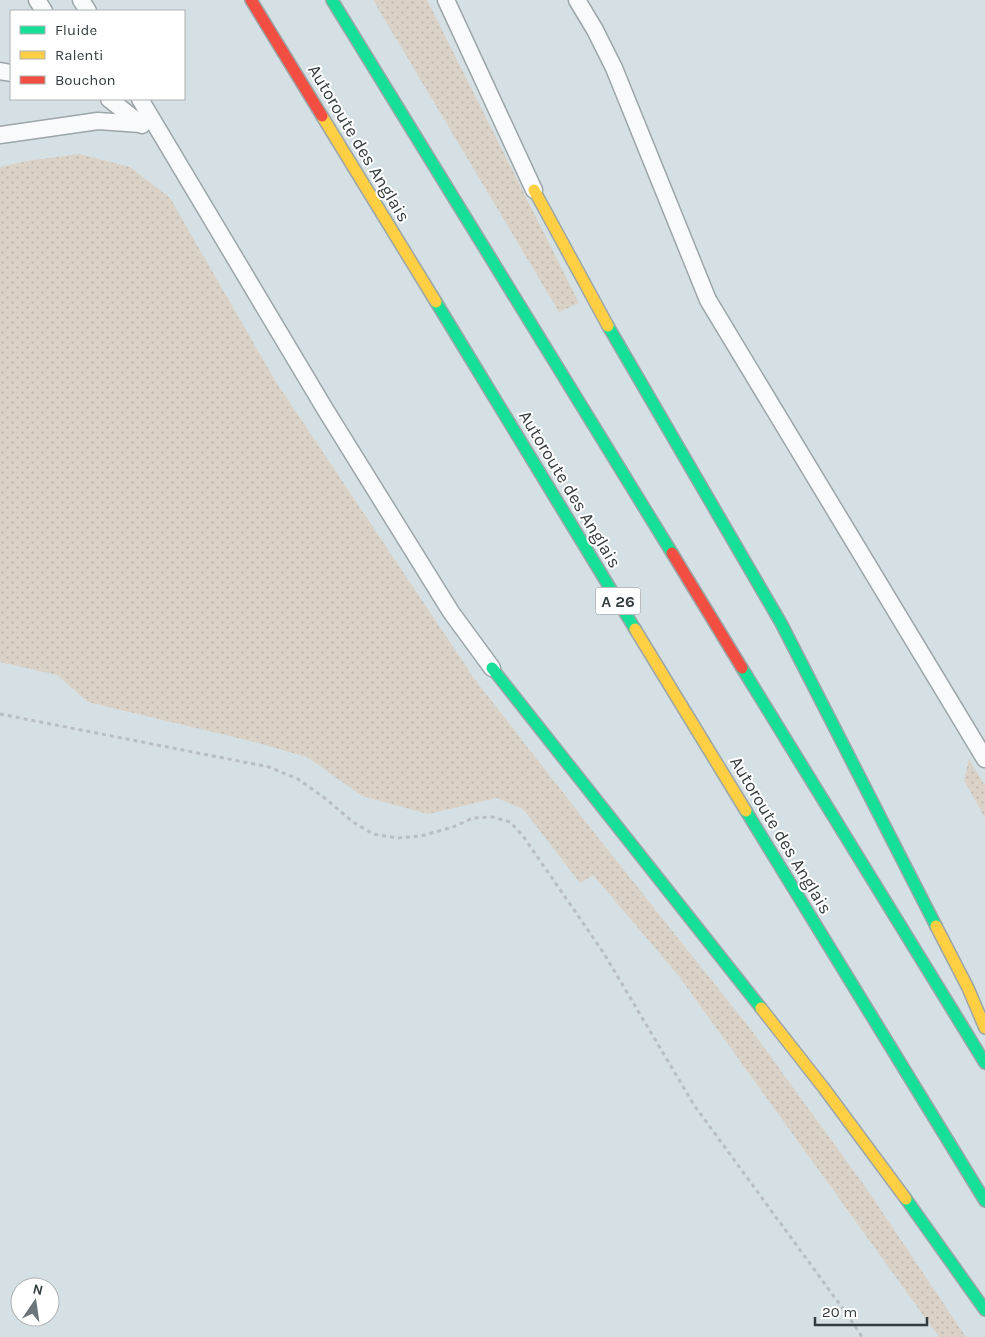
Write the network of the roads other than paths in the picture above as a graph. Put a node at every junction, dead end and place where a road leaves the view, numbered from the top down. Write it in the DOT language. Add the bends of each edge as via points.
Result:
graph roads {
  1 [pos="251,0"];
  2 [pos="332,0"];
  3 [pos="446,0"];
  4 [pos="577,0"];
  5 [pos="110,100"];
  6 [pos="141,100"];
  7 [pos="141,124"];
  8 [pos="0,135"];
  9 [pos="169,146"];
  10 [pos="534,190"];
  11 [pos="492,668"];
  12 [pos="985,759"];
  13 [pos="985,1028"];
  14 [pos="985,1063"];
  15 [pos="985,1201"];
  16 [pos="985,1310"];
  1 -- 15 [label="highway, Autoroute des Anglais / A 26"];
  2 -- 14 [label="highway"];
  3 -- 10 [label="lane"];
  4 -- 12 [label="lane" via="614,68 708,300"];
  5 -- 7 [label="lane"];
  6 -- 9 [label="lane"];
  7 -- 8 [label="lane" via="98,121"];
  7 -- 9 [label="lane"];
  9 -- 11 [label="lane" via="335,426 451,612"];
  10 -- 13 [label="highway" via="594,302 781,623 968,988"];
  11 -- 16 [label="highway" via="822,1087"];
}
